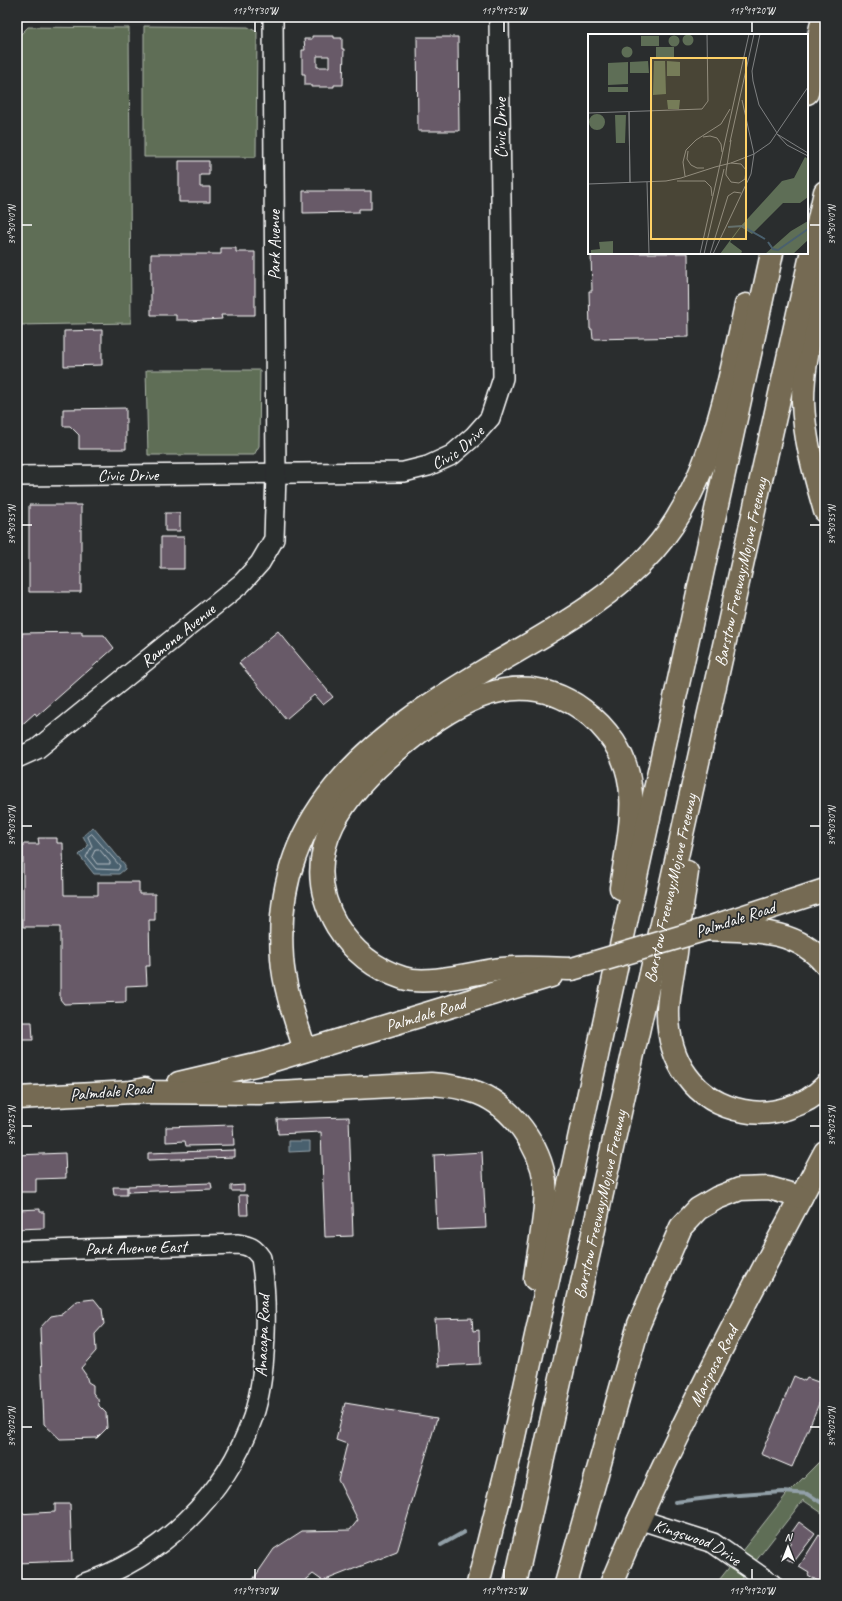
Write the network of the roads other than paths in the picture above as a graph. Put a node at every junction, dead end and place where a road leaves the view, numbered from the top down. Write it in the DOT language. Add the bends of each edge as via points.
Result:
graph roads {
  1 [pos="273,17"];
  2 [pos="499,17"];
  3 [pos="823,17"];
  4 [pos="808,88"];
  5 [pos="825,192"];
  6 [pos="825,249"];
  7 [pos="758,254"];
  8 [pos="772,254"];
  9 [pos="276,474"];
  10 [pos="17,476"];
  11 [pos="825,511"];
  12 [pos="707,724"];
  13 [pos="17,758"];
  14 [pos="825,890"];
  15 [pos="707,929"];
  16 [pos="825,964"];
  17 [pos="572,969"];
  18 [pos="602,1027"];
  19 [pos="305,1050"];
  20 [pos="825,1086"];
  21 [pos="132,1092"];
  22 [pos="17,1098"];
  23 [pos="825,1152"];
  24 [pos="801,1197"];
  25 [pos="255,1249"];
  26 [pos="17,1251"];
  27 [pos="510,1455"];
  28 [pos="638,1519"];
  29 [pos="82,1584"];
  30 [pos="478,1584"];
  31 [pos="515,1584"];
  32 [pos="566,1584"];
  33 [pos="612,1584"];
  34 [pos="772,1584"];
  1 -- 9 [label="street, Park Avenue"];
  2 -- 9 [label="street, Civic Drive" via="503,378 490,418 452,455 428,466 404,472"];
  3 -- 4 [label="main road"];
  5 -- 12 [label="main road, Barstow Freeway;Mojave Freeway"];
  6 -- 11 [label="main road" via="808,350 803,400 806,434"];
  7 -- 19 [label="main road" via="713,434 691,492 664,538 638,568 605,597 429,704 385,736 340,781 302,836 286,881 281,918 281,946 286,983"];
  8 -- 18 [label="main road, Barstow Freeway;Mojave Freeway"];
  9 -- 10 [label="street, Civic Drive"];
  9 -- 13 [label="street, Ramona Avenue" via="274,539 260,563 242,583 37,749"];
  12 -- 20 [label="main road" via="668,1010 674,1048 691,1082 709,1099 730,1109 753,1113 779,1111 806,1099"];
  12 -- 31 [label="main road, Barstow Freeway;Mojave Freeway"];
  14 -- 15 [label="main road, Palmdale Road"];
  15 -- 16 [label="main road" via="783,935 801,942"];
  15 -- 17 [label="main road, Palmdale Road, bridge"];
  17 -- 18 [label="main road" via="505,968 426,981 406,980 381,969 363,957 342,934 328,907 323,883 323,858 328,834 340,809 373,771 419,731 449,711 483,694 526,689 564,698 597,721 614,742 626,765 631,787 631,808"];
  17 -- 19 [label="main road, Palmdale Road"];
  18 -- 27 [label="main road, Barstow Freeway;Mojave Freeway"];
  19 -- 21 [label="main road, Palmdale Road" via="230,1072"];
  21 -- 22 [label="main road, Palmdale Road"];
  21 -- 27 [label="main road" via="259,1092 431,1084 456,1086 479,1093 500,1105 519,1126 531,1145 545,1183 541,1234"];
  23 -- 24 [label="main road, Mariposa Road"];
  24 -- 28 [label="main road, Mariposa Road"];
  24 -- 32 [label="main road" via="769,1188 740,1189 698,1209 681,1227 639,1324"];
  25 -- 26 [label="street, Park Avenue East" via="223,1244"];
  25 -- 29 [label="street, Anacapa Road" via="262,1258 263,1270 264,1359 254,1416 238,1452 209,1497 177,1531 139,1558 105,1576"];
  27 -- 30 [label="main road, Barstow Freeway;Mojave Freeway"];
  28 -- 33 [label="main road, Mariposa Road"];
  28 -- 34 [label="street, Kingswood Drive" via="713,1543"];
}
